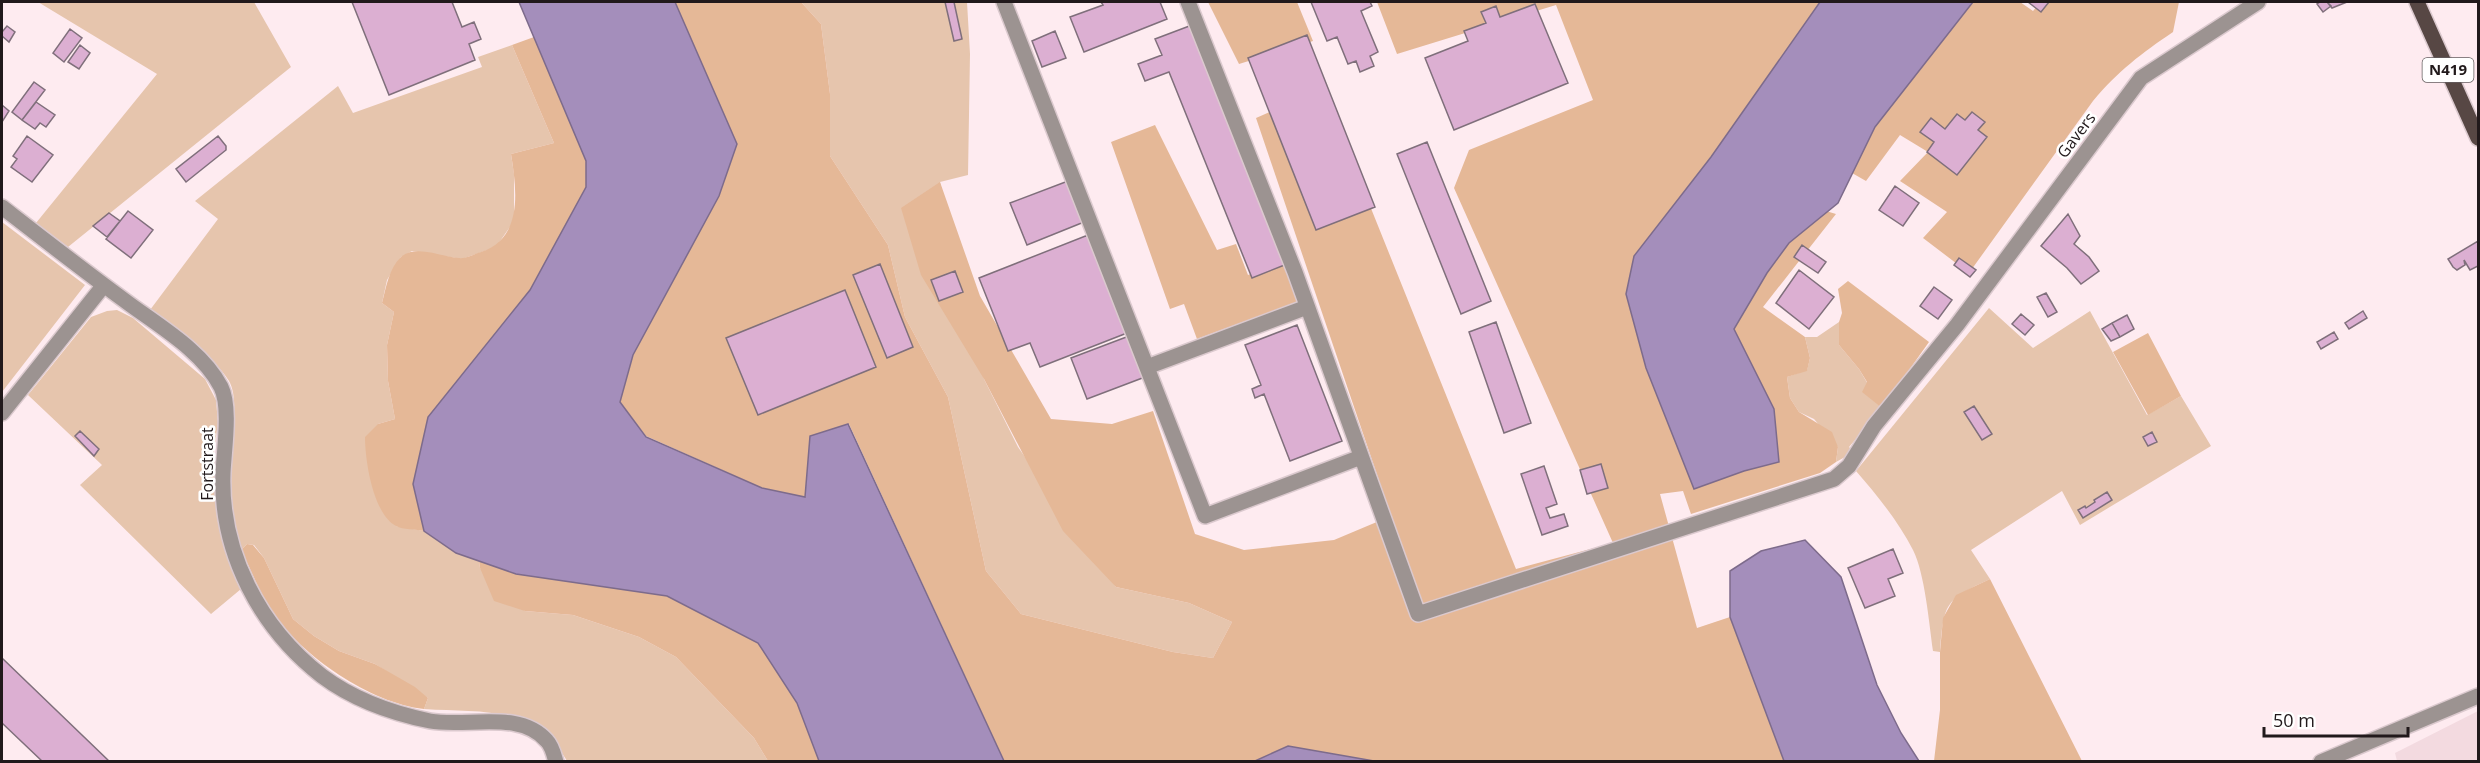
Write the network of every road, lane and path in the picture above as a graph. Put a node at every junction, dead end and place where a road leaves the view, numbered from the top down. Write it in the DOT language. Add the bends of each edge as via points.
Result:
graph roads {
  1 [pos="1004,2"];
  2 [pos="1188,2"];
  3 [pos="2258,2"];
  4 [pos="2417,2"];
  5 [pos="2478,138"];
  6 [pos="2,207"];
  7 [pos="104,285"];
  8 [pos="1307,307"];
  9 [pos="1146,367"];
  10 [pos="2,413"];
  11 [pos="1361,457"];
  12 [pos="2478,696"];
  13 [pos="556,762"];
  14 [pos="2321,762"];
  1 -- 9 [label="street"];
  2 -- 8 [label="street"];
  3 -- 11 [label="street, Gavers" via="2141,78 1957,326 1874,426 1849,466 1834,479 1418,614"];
  4 -- 5 [label="main road, N419"];
  6 -- 7 [label="street, Fortstraat"];
  7 -- 10 [label="street"];
  7 -- 13 [label="street, Fortstraat" via="185,346 223,391 222,499 234,553 253,598 286,643 323,676 371,706 432,721 520,724 548,742"];
  8 -- 9 [label="street"];
  8 -- 11 [label="street"];
  9 -- 11 [label="street" via="1205,516"];
  12 -- 14 [label="street"];
}
